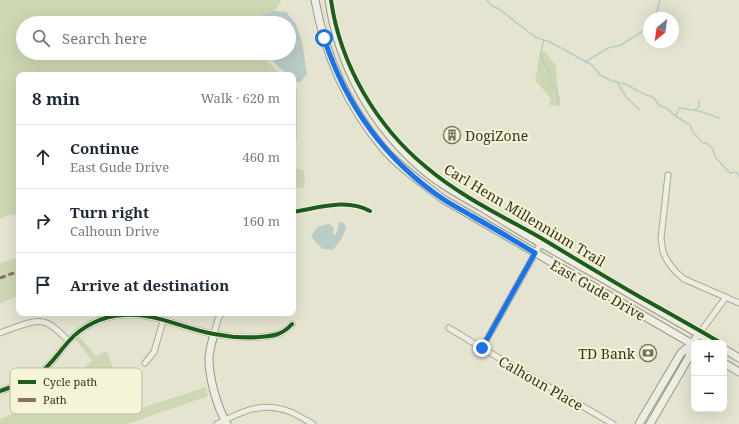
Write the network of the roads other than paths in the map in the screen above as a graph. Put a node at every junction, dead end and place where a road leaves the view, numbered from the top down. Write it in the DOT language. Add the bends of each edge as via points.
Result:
graph roads {
  1 [pos="315,0"];
  2 [pos="329,0"];
  3 [pos="351,76"];
  4 [pos="340,82"];
  5 [pos="668,175"];
  6 [pos="540,243"];
  7 [pos="535,253"];
  8 [pos="726,297"];
  9 [pos="739,303"];
  10 [pos="117,316"];
  11 [pos="141,316"];
  12 [pos="220,316"];
  13 [pos="163,321"];
  14 [pos="292,324"];
  15 [pos="449,328"];
  16 [pos="0,333"];
  17 [pos="214,334"];
  18 [pos="699,334"];
  19 [pos="696,340"];
  20 [pos="709,340"];
  21 [pos="69,341"];
  22 [pos="691,344"];
  23 [pos="691,346"];
  24 [pos="482,348"];
  25 [pos="691,351"];
  26 [pos="727,351"];
  27 [pos="739,358"];
  28 [pos="144,363"];
  29 [pos="727,365"];
  30 [pos="46,368"];
  31 [pos="739,372"];
  32 [pos="10,388"];
  33 [pos="0,391"];
  34 [pos="226,422"];
  35 [pos="216,424"];
  36 [pos="313,424"];
  37 [pos="613,424"];
  38 [pos="640,424"];
  39 [pos="650,424"];
  1 -- 4 [label="main road, East Gude Drive" via="324,38"];
  2 -- 3 [label="main road, East Gude Drive" via="338,41"];
  3 -- 4 [label="main road"];
  3 -- 6 [label="main road, East Gude Drive" via="376,117 420,167 450,189"];
  4 -- 7 [label="main road, East Gude Drive" via="384,148 412,175 443,199"];
  5 -- 8 [label="street" via="661,238 663,252 668,262 684,279"];
  6 -- 7 [label="street"];
  6 -- 18 [label="main road, East Gude Drive"];
  7 -- 22 [label="main road, East Gude Drive"];
  7 -- 24 [label="street"];
  8 -- 9 [label="street"];
  8 -- 18 [label="street"];
  10 -- 21 [label="street" via="86,327"];
  11 -- 13 [label="street"];
  12 -- 17 [label="street"];
  13 -- 17 [label="street"];
  13 -- 28 [label="street" via="154,352"];
  14 -- 17 [label="street" via="283,332 269,336 242,338"];
  15 -- 24 [label="street, Calhoun Place"];
  16 -- 21 [label="street" via="37,321 50,325"];
  17 -- 34 [label="main road" via="209,358 211,377"];
  18 -- 19 [label="main road"];
  18 -- 20 [label="main road, East Gude Drive"];
  21 -- 30 [label="street"];
  23 -- 38 [label="main road" via="681,353"];
  24 -- 37 [label="street, Calhoun Place"];
  25 -- 39 [label="main road"];
  26 -- 27 [label="main road"];
  29 -- 31 [label="main road"];
  32 -- 33 [label="street"];
  34 -- 35 [label="street"];
  34 -- 36 [label="street" via="246,410 263,407 280,408"];
}
